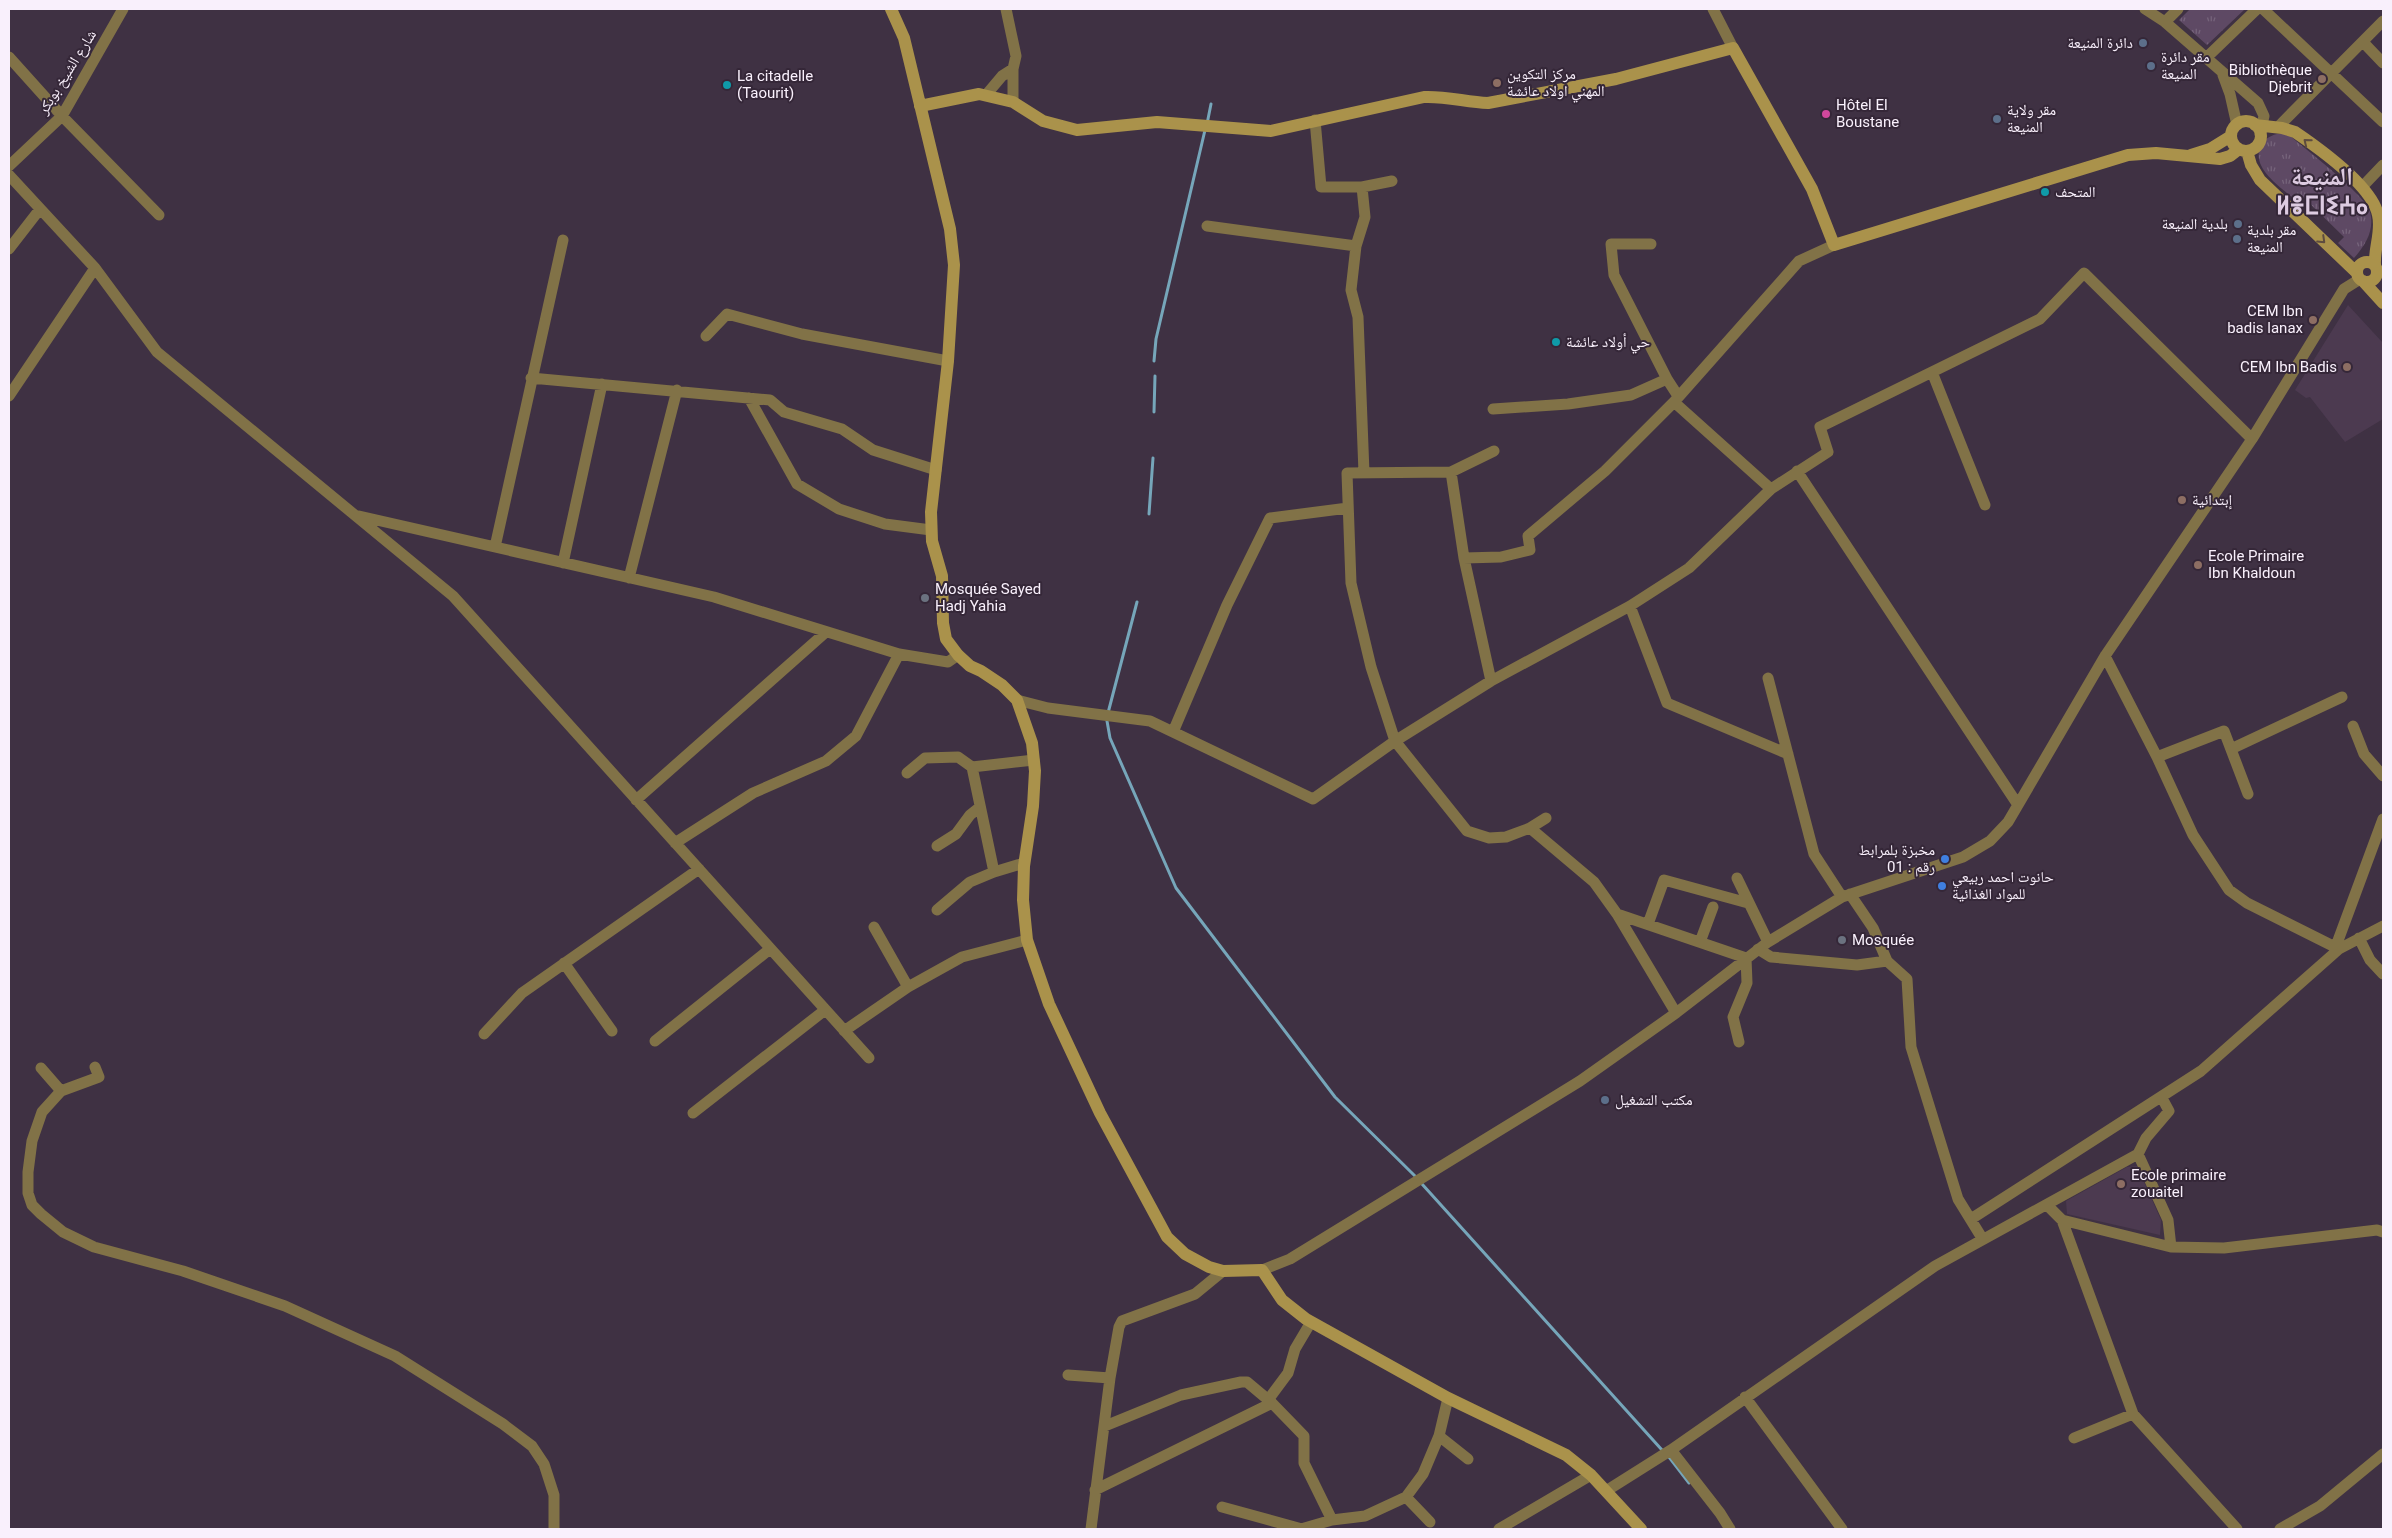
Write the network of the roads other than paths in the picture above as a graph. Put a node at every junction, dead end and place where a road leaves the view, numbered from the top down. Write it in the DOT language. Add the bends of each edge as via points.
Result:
graph roads {
  1 [pos="123,9"];
  2 [pos="891,9"];
  3 [pos="1006,9"];
  4 [pos="1713,9"];
  5 [pos="2145,9"];
  6 [pos="2178,9"];
  7 [pos="2257,9"];
  8 [pos="2263,9"];
  9 [pos="2383,21"];
  10 [pos="2165,22"];
  11 [pos="2363,42"];
  12 [pos="1733,48"];
  13 [pos="9,57"];
  14 [pos="2206,58"];
  15 [pos="2383,62"];
  16 [pos="1013,69"];
  17 [pos="2222,74"];
  18 [pos="2331,74"];
  19 [pos="986,95"];
  20 [pos="1013,102"];
  21 [pos="920,106"];
  22 [pos="62,116"];
  23 [pos="1315,120"];
  24 [pos="2383,122"];
  25 [pos="2260,128"];
  26 [pos="2278,128"];
  27 [pos="2234,130"];
  28 [pos="2243,150"];
  29 [pos="2184,156"];
  30 [pos="2383,165"];
  31 [pos="9,166"];
  32 [pos="9,175"];
  33 [pos="1392,181"];
  34 [pos="2363,186"];
  35 [pos="1362,187"];
  36 [pos="2379,205"];
  37 [pos="40,209"];
  38 [pos="159,215"];
  39 [pos="1206,226"];
  40 [pos="563,240"];
  41 [pos="1652,244"];
  42 [pos="1834,245"];
  43 [pos="1356,246"];
  44 [pos="9,248"];
  45 [pos="95,268"];
  46 [pos="2379,273"];
  47 [pos="2360,278"];
  48 [pos="2383,304"];
  49 [pos="706,336"];
  50 [pos="948,361"];
  51 [pos="1932,372"];
  52 [pos="532,378"];
  53 [pos="1667,379"];
  54 [pos="602,384"];
  55 [pos="677,390"];
  56 [pos="9,396"];
  57 [pos="748,398"];
  58 [pos="1676,399"];
  59 [pos="1493,409"];
  60 [pos="2252,439"];
  61 [pos="1494,451"];
  62 [pos="936,470"];
  63 [pos="1797,471"];
  64 [pos="1451,472"];
  65 [pos="1364,473"];
  66 [pos="1771,489"];
  67 [pos="1985,505"];
  68 [pos="1348,508"];
  69 [pos="354,515"];
  70 [pos="931,530"];
  71 [pos="495,547"];
  72 [pos="1464,558"];
  73 [pos="563,563"];
  74 [pos="629,578"];
  75 [pos="1630,606"];
  76 [pos="826,632"];
  77 [pos="899,654"];
  78 [pos="958,655"];
  79 [pos="2105,656"];
  80 [pos="1768,678"];
  81 [pos="1491,680"];
  82 [pos="2342,697"];
  83 [pos="1017,700"];
  84 [pos="2353,726"];
  85 [pos="1172,732"];
  86 [pos="1395,741"];
  87 [pos="2231,749"];
  88 [pos="1788,754"];
  89 [pos="2157,757"];
  90 [pos="1034,760"];
  91 [pos="972,767"];
  92 [pos="907,773"];
  93 [pos="2383,776"];
  94 [pos="2248,794"];
  95 [pos="636,800"];
  96 [pos="2018,805"];
  97 [pos="980,807"];
  98 [pos="1546,818"];
  99 [pos="2383,819"];
  100 [pos="1530,828"];
  101 [pos="675,843"];
  102 [pos="937,846"];
  103 [pos="1024,863"];
  104 [pos="699,869"];
  105 [pos="994,872"];
  106 [pos="1737,878"];
  107 [pos="1846,896"];
  108 [pos="1748,903"];
  109 [pos="1713,907"];
  110 [pos="937,910"];
  111 [pos="1617,914"];
  112 [pos="1648,924"];
  113 [pos="874,926"];
  114 [pos="2383,926"];
  115 [pos="2359,938"];
  116 [pos="1027,940"];
  117 [pos="1700,942"];
  118 [pos="1763,946"];
  119 [pos="2337,948"];
  120 [pos="770,949"];
  121 [pos="1746,958"];
  122 [pos="1886,961"];
  123 [pos="564,963"];
  124 [pos="2383,974"];
  125 [pos="908,987"];
  126 [pos="825,1010"];
  127 [pos="1676,1013"];
  128 [pos="612,1031"];
  129 [pos="844,1031"];
  130 [pos="484,1034"];
  131 [pos="655,1041"];
  132 [pos="1739,1042"];
  133 [pos="869,1058"];
  134 [pos="95,1067"];
  135 [pos="41,1068"];
  136 [pos="61,1091"];
  137 [pos="2162,1098"];
  138 [pos="693,1113"];
  139 [pos="2138,1154"];
  140 [pos="2047,1205"];
  141 [pos="1971,1219"];
  142 [pos="2062,1220"];
  143 [pos="2383,1232"];
  144 [pos="1982,1238"];
  145 [pos="2171,1247"];
  146 [pos="1262,1270"];
  147 [pos="1223,1271"];
  148 [pos="1311,1322"];
  149 [pos="1068,1376"];
  150 [pos="1110,1378"];
  151 [pos="1745,1397"];
  152 [pos="1448,1398"];
  153 [pos="1270,1401"];
  154 [pos="2133,1414"];
  155 [pos="1105,1426"];
  156 [pos="1439,1436"];
  157 [pos="2074,1438"];
  158 [pos="1672,1450"];
  159 [pos="2383,1454"];
  160 [pos="1468,1459"];
  161 [pos="1591,1475"];
  162 [pos="1095,1490"];
  163 [pos="1606,1491"];
  164 [pos="1406,1496"];
  165 [pos="1222,1507"];
  166 [pos="1332,1520"];
  167 [pos="1430,1522"];
  168 [pos="554,1529"];
  169 [pos="1091,1529"];
  170 [pos="1302,1529"];
  171 [pos="1499,1529"];
  172 [pos="1641,1529"];
  173 [pos="1730,1529"];
  174 [pos="1842,1529"];
  175 [pos="2237,1529"];
  176 [pos="2280,1529"];
  1 -- 22 [label="street, شارع الشيخ بوبكر"];
  2 -- 21 [label="street" via="904,38"];
  3 -- 16 [label="street" via="1015,44"];
  4 -- 12 [label="street"];
  5 -- 10 [label="street"];
  6 -- 10 [label="street"];
  7 -- 14 [label="street"];
  8 -- 18 [label="street"];
  9 -- 11 [label="street"];
  10 -- 14 [label="street"];
  11 -- 15 [label="street"];
  11 -- 18 [label="street"];
  12 -- 23 [label="street" via="1616,79 1488,103 1424,97"];
  12 -- 42 [label="street" via="1812,189"];
  13 -- 22 [label="street"];
  14 -- 17 [label="street"];
  16 -- 19 [label="street" via="1002,76"];
  16 -- 20 [label="street"];
  17 -- 25 [label="street" via="2258,103 2263,111"];
  17 -- 27 [label="street" via="2230,94"];
  18 -- 24 [label="street"];
  18 -- 26 [label="street"];
  19 -- 20 [label="street"];
  19 -- 21 [label="street"];
  20 -- 23 [label="street" via="1043,121 1077,130 1158,122 1271,131"];
  21 -- 50 [label="street" via="950,229 954,265"];
  22 -- 31 [label="street, شارع الشيخ بوبكر"];
  22 -- 38 [label="street"];
  23 -- 35 [label="street" via="1321,188"];
  25 -- 26 [label="street"];
  25 -- 27 [label="street" via="2246,122"];
  25 -- 28 [label="street" via="2259,143 2252,150"];
  34 -- 26 [label="street, one-way" via="2299,135"];
  27 -- 28 [label="street" via="2234,145"];
  27 -- 29 [label="street" via="2210,150"];
  28 -- 29 [label="street" via="2220,160"];
  28 -- 47 [label="street, one-way" via="2260,180"];
  29 -- 42 [label="street" via="2128,155"];
  30 -- 34 [label="street"];
  32 -- 37 [label="street"];
  33 -- 35 [label="street"];
  34 -- 36 [label="street"];
  35 -- 43 [label="street" via="1365,217"];
  36 -- 46 [label="street"];
  37 -- 44 [label="street"];
  37 -- 45 [label="street"];
  39 -- 43 [label="street"];
  40 -- 52 [label="street"];
  41 -- 53 [label="street" via="1611,244 1614,275"];
  42 -- 58 [label="street" via="1799,261"];
  43 -- 65 [label="street" via="1351,290 1358,317"];
  45 -- 56 [label="street"];
  45 -- 69 [label="street" via="157,352"];
  46 -- 47 [label="street" via="2373,280"];
  46 -- 47 [label="street" via="2369,261 2362,262 2358,267"];
  47 -- 48 [label="street"];
  47 -- 60 [label="street" via="2344,289"];
  49 -- 50 [label="street" via="727,314 802,334"];
  50 -- 62 [label="street"];
  51 -- 60 [label="street" via="2040,319 2084,273"];
  51 -- 63 [label="street" via="1820,427 1828,452"];
  51 -- 67 [label="street"];
  52 -- 54 [label="street"];
  52 -- 71 [label="street"];
  53 -- 58 [label="street"];
  53 -- 59 [label="street" via="1631,395 1568,404"];
  54 -- 55 [label="street"];
  54 -- 73 [label="street"];
  55 -- 57 [label="street"];
  55 -- 74 [label="street"];
  57 -- 62 [label="street" via="770,400 784,412 842,429 873,450"];
  57 -- 70 [label="street" via="797,484 839,510 885,524"];
  58 -- 66 [label="street"];
  58 -- 72 [label="street" via="1605,471 1528,536 1530,550 1501,557"];
  60 -- 79 [label="street"];
  61 -- 64 [label="street"];
  62 -- 70 [label="street"];
  63 -- 66 [label="street"];
  63 -- 96 [label="street"];
  64 -- 65 [label="street"];
  64 -- 72 [label="street"];
  65 -- 68 [label="street" via="1347,473"];
  66 -- 75 [label="street" via="1689,568"];
  68 -- 85 [label="street" via="1270,518 1227,605"];
  68 -- 86 [label="street" via="1351,583 1371,667"];
  69 -- 71 [label="street"];
  69 -- 95 [label="street" via="453,596"];
  70 -- 78 [label="street" via="942,576 946,639"];
  71 -- 73 [label="street"];
  72 -- 81 [label="street"];
  73 -- 74 [label="street"];
  74 -- 76 [label="street" via="714,597"];
  75 -- 81 [label="street"];
  75 -- 88 [label="street" via="1667,703"];
  76 -- 77 [label="street"];
  76 -- 95 [label="street"];
  77 -- 78 [label="street" via="948,662"];
  77 -- 101 [label="street" via="856,736 826,761 753,793"];
  78 -- 83 [label="street" via="1002,685"];
  79 -- 89 [label="street"];
  79 -- 96 [label="street"];
  80 -- 88 [label="street"];
  81 -- 86 [label="street"];
  82 -- 87 [label="street"];
  83 -- 85 [label="street" via="1048,708 1150,721"];
  83 -- 90 [label="street"];
  84 -- 93 [label="street" via="2364,754"];
  85 -- 86 [label="street" via="1313,799"];
  86 -- 100 [label="street" via="1467,831 1489,838 1506,837"];
  87 -- 89 [label="street" via="2224,731"];
  87 -- 94 [label="street"];
  88 -- 107 [label="street" via="1814,854"];
  89 -- 119 [label="street" via="2193,835 2229,890 2247,903"];
  90 -- 91 [label="street"];
  90 -- 103 [label="street" via="1033,806"];
  91 -- 92 [label="street" via="958,757 926,758"];
  91 -- 97 [label="street"];
  95 -- 101 [label="street"];
  96 -- 107 [label="street" via="2008,822 1978,850 1940,866"];
  97 -- 102 [label="street" via="956,834"];
  97 -- 105 [label="street"];
  98 -- 100 [label="street"];
  99 -- 119 [label="street"];
  100 -- 111 [label="street" via="1594,882"];
  101 -- 104 [label="street"];
  103 -- 105 [label="street"];
  103 -- 116 [label="street" via="1022,900"];
  104 -- 120 [label="street"];
  104 -- 123 [label="street"];
  105 -- 110 [label="street" via="970,882"];
  106 -- 108 [label="street"];
  107 -- 118 [label="street"];
  107 -- 122 [label="street" via="1873,928"];
  108 -- 112 [label="street" via="1664,880"];
  108 -- 118 [label="street"];
  109 -- 117 [label="street"];
  111 -- 112 [label="street"];
  111 -- 127 [label="street"];
  112 -- 117 [label="street"];
  113 -- 125 [label="street"];
  114 -- 115 [label="street"];
  115 -- 119 [label="street"];
  115 -- 124 [label="street" via="2370,960"];
  116 -- 125 [label="street" via="962,957"];
  116 -- 147 [label="street" via="1057,1021 1100,1113 1167,1238 1185,1254"];
  117 -- 121 [label="street"];
  118 -- 121 [label="street"];
  118 -- 122 [label="street" via="1772,957 1857,965"];
  119 -- 137 [label="street" via="2201,1071"];
  120 -- 126 [label="street"];
  120 -- 131 [label="street"];
  121 -- 127 [label="street"];
  121 -- 132 [label="street" via="1747,983 1733,1017"];
  122 -- 141 [label="street" via="1907,980 1911,1047 1958,1199"];
  123 -- 128 [label="street"];
  123 -- 130 [label="street" via="522,993"];
  125 -- 129 [label="street"];
  126 -- 129 [label="street"];
  126 -- 138 [label="street"];
  127 -- 146 [label="street" via="1580,1081 1290,1259"];
  129 -- 133 [label="street"];
  134 -- 136 [label="street" via="99,1077"];
  135 -- 136 [label="street"];
  136 -- 168 [label="street" via="42,1112 32,1141 28,1193 32,1205 41,1214 63,1232 94,1247 183,1271 285,1306 395,1356 532,1446 544,1464 554,1495"];
  137 -- 139 [label="street" via="2168,1111 2146,1138"];
  137 -- 141 [label="street"];
  139 -- 140 [label="street"];
  139 -- 145 [label="street" via="2168,1220"];
  140 -- 142 [label="street"];
  140 -- 144 [label="street"];
  141 -- 144 [label="street"];
  142 -- 145 [label="street"];
  142 -- 154 [label="street"];
  143 -- 145 [label="street" via="2377,1230 2224,1248"];
  144 -- 151 [label="street" via="1935,1266"];
  146 -- 147 [label="street"];
  146 -- 148 [label="street" via="1282,1300"];
  147 -- 150 [label="street" via="1195,1294 1122,1321"];
  148 -- 152 [label="street"];
  148 -- 153 [label="street" via="1294,1349 1288,1373"];
  149 -- 150 [label="street"];
  150 -- 155 [label="street"];
  151 -- 158 [label="street"];
  151 -- 174 [label="street"];
  152 -- 156 [label="street"];
  152 -- 161 [label="street" via="1566,1455"];
  153 -- 155 [label="street" via="1247,1382 1236,1382 1181,1395"];
  153 -- 162 [label="street"];
  153 -- 166 [label="street" via="1304,1436 1304,1463"];
  154 -- 157 [label="street"];
  154 -- 175 [label="street"];
  155 -- 162 [label="street"];
  156 -- 160 [label="street"];
  156 -- 164 [label="street" via="1422,1474"];
  158 -- 163 [label="street"];
  158 -- 173 [label="street"];
  159 -- 176 [label="street" via="2320,1506"];
  161 -- 163 [label="street"];
  161 -- 171 [label="street"];
  162 -- 169 [label="street"];
  163 -- 172 [label="street"];
  164 -- 166 [label="street" via="1365,1516"];
  164 -- 167 [label="street"];
  165 -- 170 [label="street"];
  166 -- 170 [label="street"];
}
